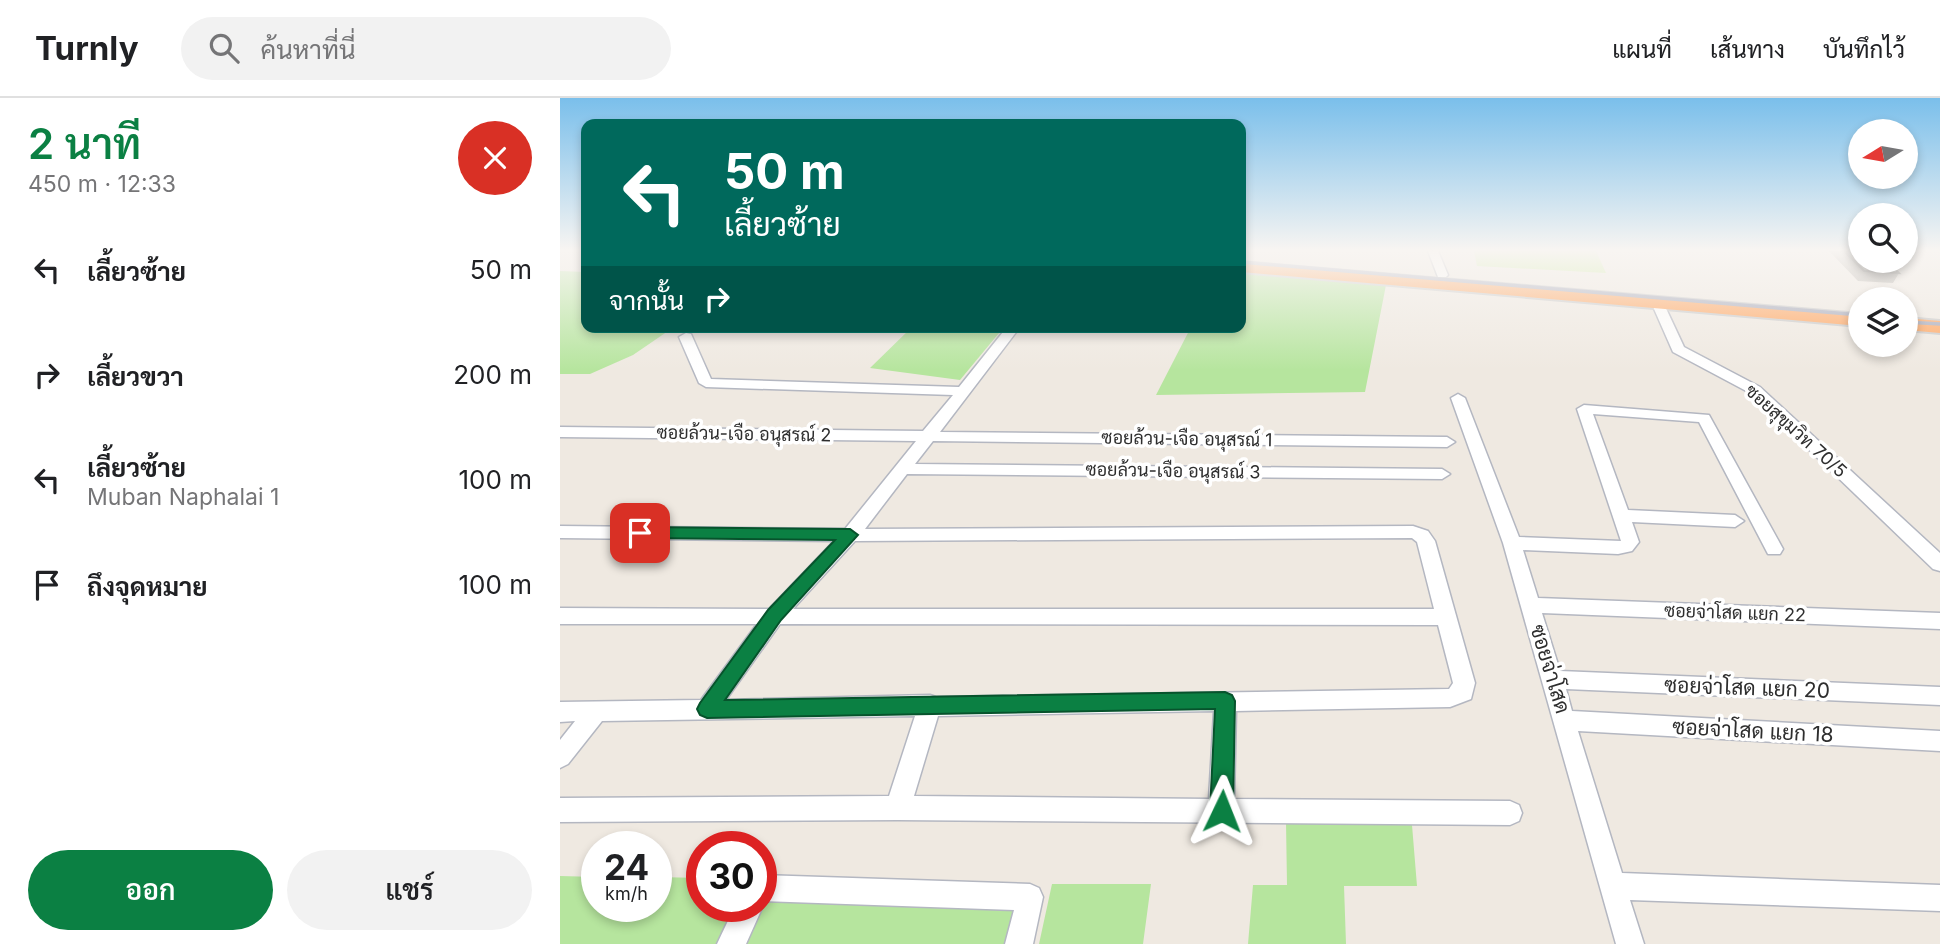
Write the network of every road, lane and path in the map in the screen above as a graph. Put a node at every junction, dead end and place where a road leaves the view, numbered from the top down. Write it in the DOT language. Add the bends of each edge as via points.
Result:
graph roads {
  1 [pos="1545,290"];
  2 [pos="1589,290"];
  3 [pos="1657,302"];
  4 [pos="1848,309"];
  5 [pos="1918,314"];
  6 [pos="1940,316"];
  7 [pos="1848,319"];
  8 [pos="1918,325"];
  9 [pos="1940,327"];
  10 [pos="1009,333"];
  11 [pos="686,337"];
  12 [pos="964,391"];
  13 [pos="1458,398"];
  14 [pos="560,432"];
  15 [pos="928,436"];
  16 [pos="1205,440"];
  17 [pos="1447,442"];
  18 [pos="903,469"];
  19 [pos="1201,472"];
  20 [pos="1442,474"];
  21 [pos="1621,516"];
  22 [pos="1735,521"];
  23 [pos="560,532"];
  24 [pos="850,535"];
  25 [pos="1512,543"];
  26 [pos="1774,549"];
  27 [pos="1940,564"];
  28 [pos="1530,605"];
  29 [pos="775,615"];
  30 [pos="560,616"];
  31 [pos="1445,617"];
  32 [pos="1940,621"];
  33 [pos="1554,680"];
  34 [pos="1940,696"];
  35 [pos="1225,701"];
  36 [pos="930,704"];
  37 [pos="707,709"];
  38 [pos="597,711"];
  39 [pos="560,712"];
  40 [pos="1565,720"];
  41 [pos="1940,741"];
  42 [pos="560,757"];
  43 [pos="898,808"];
  44 [pos="560,810"];
  45 [pos="1222,811"];
  46 [pos="1510,813"];
  47 [pos="1611,886"];
  48 [pos="777,889"];
  49 [pos="1940,898"];
  50 [pos="742,922"];
  51 [pos="731,944"];
  52 [pos="1019,944"];
  53 [pos="1630,944"];
  1 -- 3 [label="highway"];
  2 -- 4 [label="highway"];
  3 -- 7 [label="highway"];
  3 -- 27 [label="street, ซอยสุขุมวิท 70/5" via="1678,349 1767,400"];
  5 -- 6 [label="highway"];
  8 -- 9 [label="highway"];
  10 -- 12 [label="street"];
  11 -- 12 [label="street" via="706,383"];
  12 -- 15 [label="street"];
  13 -- 25 [label="street, ซอยจ่าโสด"];
  14 -- 15 [label="street, ซอยล้วน-เจือ อนุสรณ์ 2"];
  15 -- 16 [label="street, ซอยล้วน-เจือ อนุสรณ์ 1"];
  15 -- 18 [label="street"];
  16 -- 17 [label="street, ซอยล้วน-เจือ อนุสรณ์ 1"];
  16 -- 19 [label="street"];
  18 -- 19 [label="street, ซอยล้วน-เจือ อนุสรณ์ 3"];
  18 -- 24 [label="street"];
  19 -- 20 [label="street, ซอยล้วน-เจือ อนุสรณ์ 3"];
  21 -- 22 [label="street"];
  21 -- 25 [label="street" via="1630,542 1626,547"];
  21 -- 26 [label="street" via="1584,409 1704,418"];
  23 -- 24 [label="street"];
  24 -- 29 [label="street"];
  24 -- 31 [label="street" via="1413,532 1426,541"];
  25 -- 28 [label="street, ซอยจ่าโสด"];
  28 -- 32 [label="street, ซอยจ่าโสด แยก 22"];
  28 -- 33 [label="street, ซอยจ่าโสด"];
  29 -- 30 [label="street"];
  29 -- 31 [label="street"];
  29 -- 37 [label="street"];
  31 -- 35 [label="street" via="1464,683 1463,693 1450,698"];
  33 -- 34 [label="street, ซอยจ่าโสด แยก 20"];
  33 -- 40 [label="street, ซอยจ่าโสด"];
  35 -- 36 [label="street"];
  35 -- 45 [label="street"];
  36 -- 37 [label="street"];
  36 -- 43 [label="street"];
  37 -- 38 [label="street"];
  38 -- 39 [label="street"];
  38 -- 42 [label="street"];
  40 -- 41 [label="street, ซอยจ่าโสด แยก 18"];
  40 -- 47 [label="street, ซอยจ่าโสด"];
  43 -- 44 [label="street"];
  43 -- 45 [label="street"];
  45 -- 46 [label="street"];
  47 -- 49 [label="street"];
  47 -- 53 [label="street, ซอยจ่าโสด"];
  48 -- 52 [label="street" via="1030,897"];
  50 -- 51 [label="street"];
}
